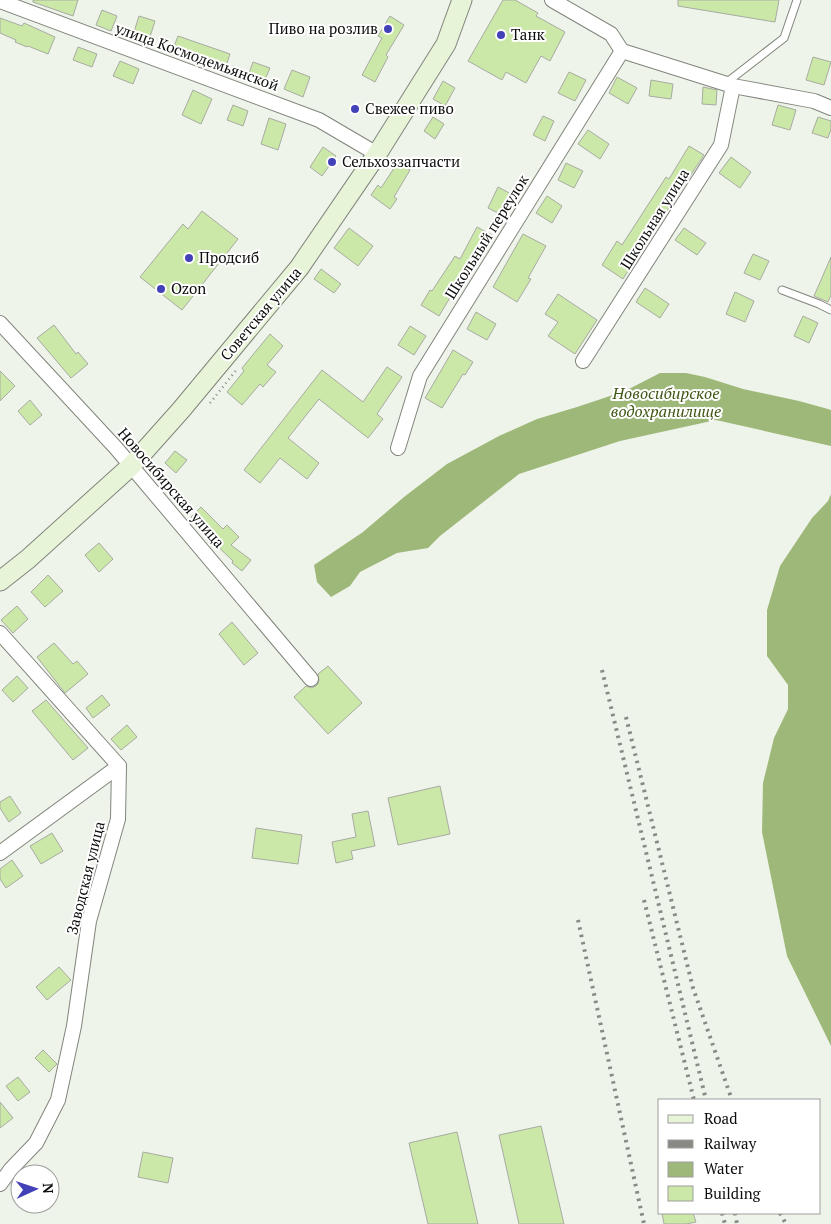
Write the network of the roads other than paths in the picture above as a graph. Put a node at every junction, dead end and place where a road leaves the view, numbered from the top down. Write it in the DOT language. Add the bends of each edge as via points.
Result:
graph roads {
  1 [pos="462,0"];
  2 [pos="552,0"];
  3 [pos="797,0"];
  4 [pos="0,1"];
  5 [pos="622,51"];
  6 [pos="730,84"];
  7 [pos="831,108"];
  8 [pos="377,154"];
  9 [pos="782,290"];
  10 [pos="831,310"];
  11 [pos="0,323"];
  12 [pos="583,361"];
  13 [pos="398,448"];
  14 [pos="131,466"];
  15 [pos="0,581"];
  16 [pos="0,634"];
  17 [pos="311,679"];
  18 [pos="119,766"];
  19 [pos="0,853"];
  20 [pos="0,1184"];
  1 -- 8 [label="main road, Советская улица" via="446,44"];
  2 -- 5 [label="street" via="610,34"];
  3 -- 6 [label="lane" via="784,38"];
  4 -- 8 [label="street, улица Космодемьянской" via="319,120"];
  5 -- 6 [label="street"];
  5 -- 13 [label="street, Школьный переулок" via="420,376"];
  6 -- 7 [label="street"];
  6 -- 12 [label="street, Школьная улица" via="721,145"];
  8 -- 14 [label="main road, Советская улица" via="299,268"];
  9 -- 10 [label="lane"];
  11 -- 14 [label="street, Новосибирская улица"];
  14 -- 15 [label="main road, Советская улица"];
  14 -- 17 [label="street, Новосибирская улица"];
  16 -- 18 [label="street"];
  18 -- 19 [label="street"];
  18 -- 20 [label="street, Заводская улица" via="118,819 89,921 74,1026 58,1100 36,1143"];
}
